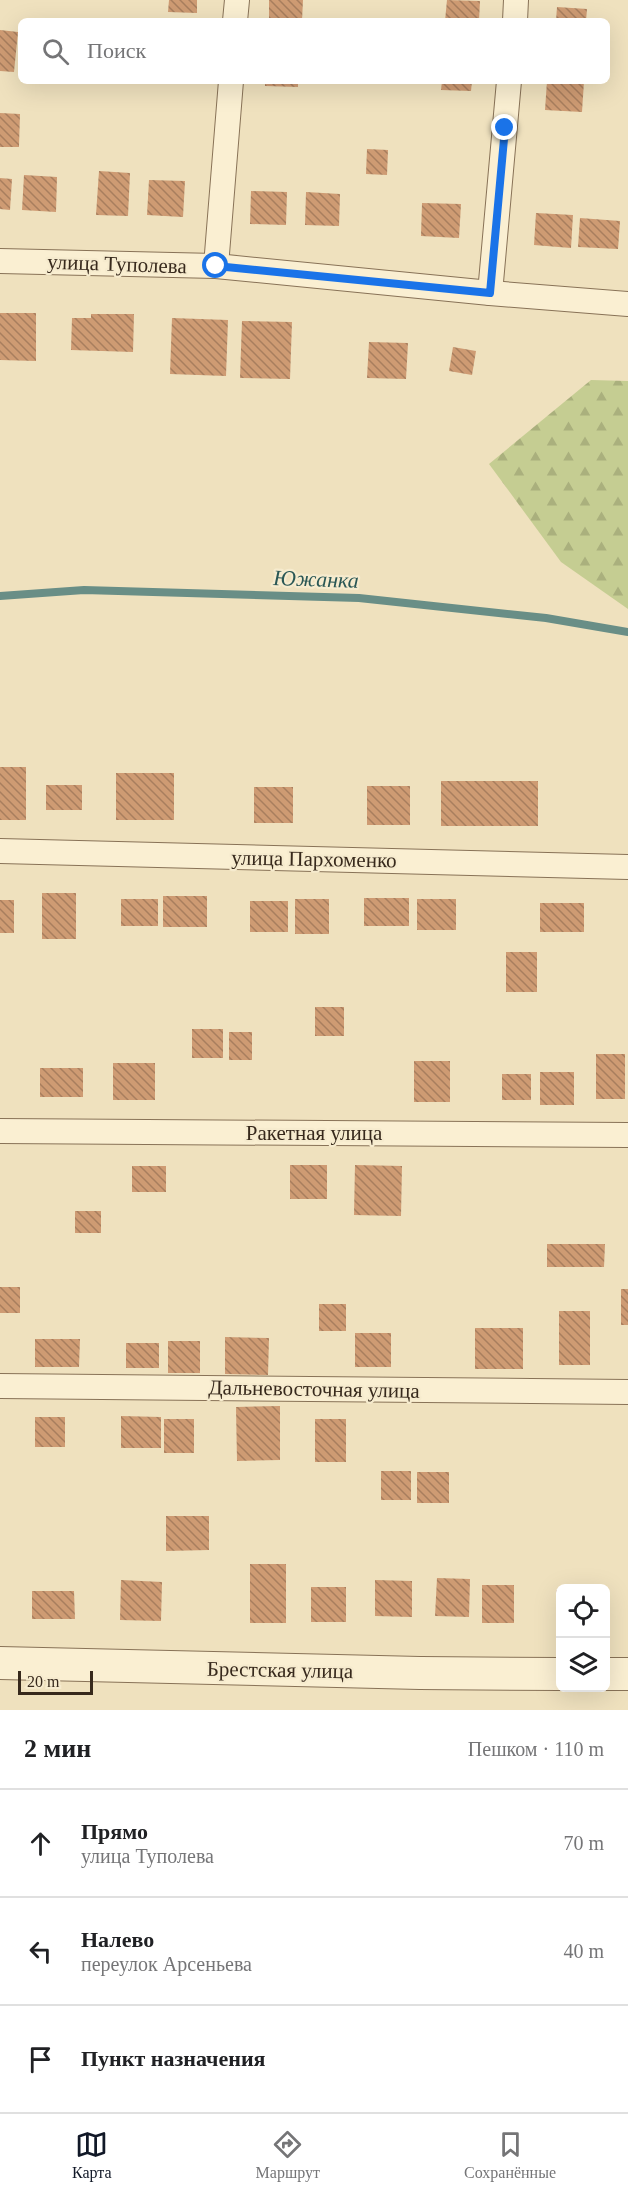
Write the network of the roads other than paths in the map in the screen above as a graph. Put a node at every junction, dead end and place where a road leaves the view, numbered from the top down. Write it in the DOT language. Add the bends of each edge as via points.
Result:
graph roads {
  1 [pos="237,0"];
  2 [pos="516,0"];
  3 [pos="235,18"];
  4 [pos="514,18"];
  5 [pos="231,84"];
  6 [pos="509,84"];
  7 [pos="0,261"];
  8 [pos="216,266"];
  9 [pos="490,293"];
  10 [pos="628,304"];
  11 [pos="0,851"];
  12 [pos="628,867"];
  13 [pos="0,1131"];
  14 [pos="628,1135"];
  15 [pos="0,1386"];
  16 [pos="628,1392"];
  17 [pos="0,1663"];
  18 [pos="556,1674"];
  19 [pos="610,1674"];
  20 [pos="628,1674"];
  1 -- 3 [label="street"];
  2 -- 4 [label="street"];
  5 -- 8 [label="street"];
  6 -- 9 [label="street"];
  7 -- 8 [label="street, улица Туполева"];
  8 -- 9 [label="street, улица Туполева"];
  9 -- 10 [label="street, улица Туполева"];
  11 -- 12 [label="street, улица Пархоменко"];
  13 -- 14 [label="street, Ракетная улица"];
  15 -- 16 [label="street, Дальневосточная улица"];
  17 -- 18 [label="street, Брестская улица"];
  19 -- 20 [label="street"];
}
